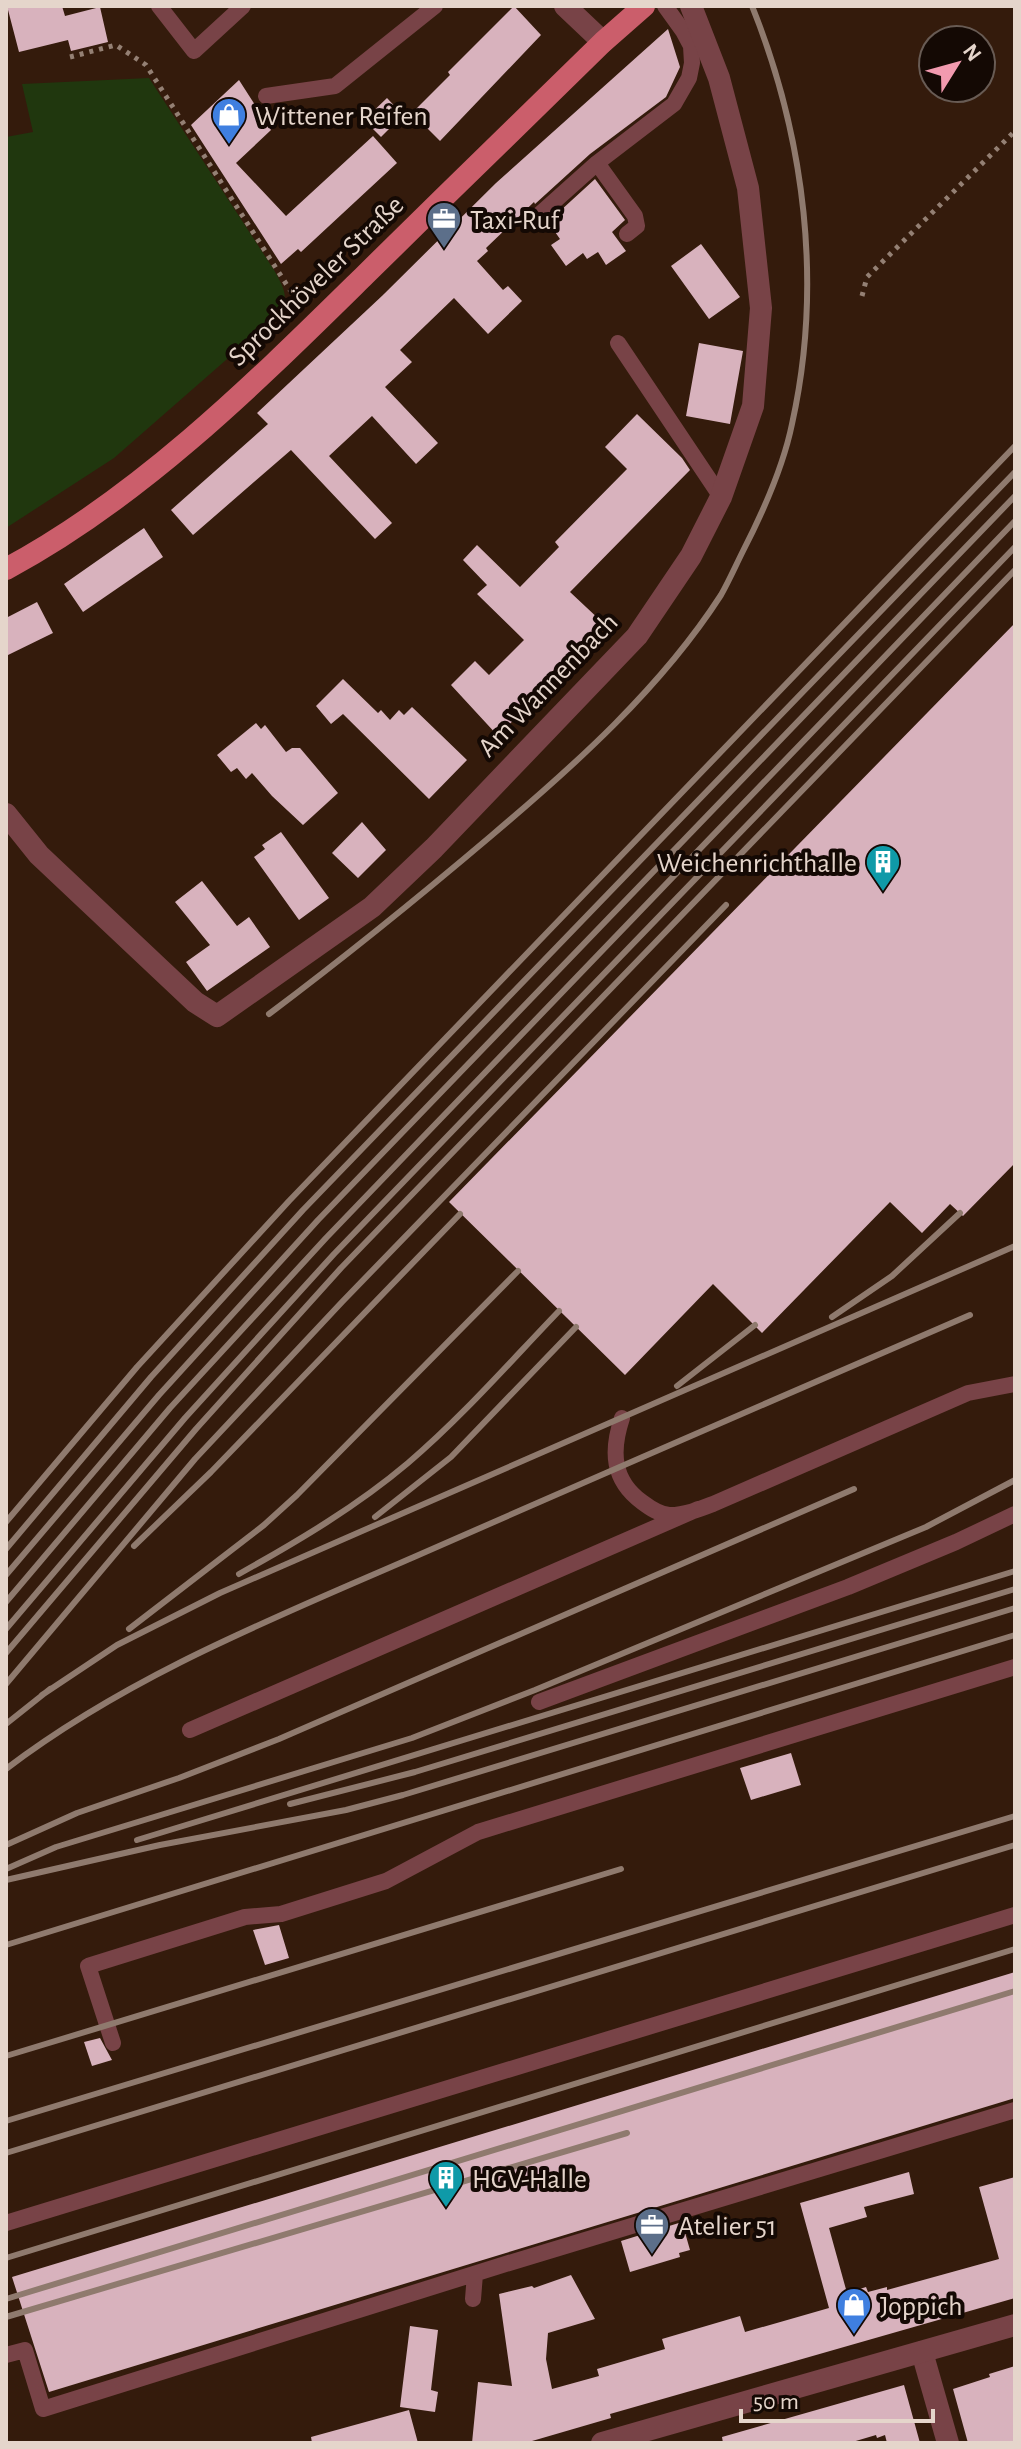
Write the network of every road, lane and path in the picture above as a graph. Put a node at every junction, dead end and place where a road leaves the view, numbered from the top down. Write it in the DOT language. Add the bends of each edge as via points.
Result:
graph roads {
  1 [pos="159,6"];
  2 [pos="243,6"];
  3 [pos="435,6"];
  4 [pos="565,6"];
  5 [pos="644,6"];
  6 [pos="665,6"];
  7 [pos="691,6"];
  8 [pos="603,42"];
  9 [pos="70,57"];
  10 [pos="266,96"];
  11 [pos="1015,131"];
  12 [pos="597,163"];
  13 [pos="540,214"];
  14 [pos="627,234"];
  15 [pos="862,296"];
  16 [pos="318,320"];
  17 [pos="618,343"];
  18 [pos="721,497"];
  19 [pos="6,569"];
  20 [pos="6,814"];
  21 [pos="1015,1384"];
  22 [pos="622,1418"];
  23 [pos="698,1509"];
  24 [pos="1015,1514"];
  25 [pos="1015,1667"];
  26 [pos="539,1702"];
  27 [pos="190,1730"];
  28 [pos="1015,1915"];
  29 [pos="113,2043"];
  30 [pos="1015,2110"];
  31 [pos="6,2223"];
  32 [pos="475,2274"];
  33 [pos="473,2299"];
  34 [pos="1015,2325"];
  35 [pos="922,2352"];
  36 [pos="6,2355"];
  37 [pos="602,2443"];
  38 [pos="948,2443"];
  1 -- 2 [label="lane" via="194,51"];
  3 -- 10 [label="lane" via="335,86"];
  4 -- 8 [label="street"];
  5 -- 8 [label="main road, Sprockhöveler Straße"];
  6 -- 12 [label="lane" via="691,46 689,78 674,104"];
  7 -- 18 [label="street, Am Wannenbach" via="719,78 748,188 761,308 753,406"];
  8 -- 16 [label="main road, Sprockhöveler Straße"];
  9 -- 16 [label="path" via="116,45 146,65 290,290"];
  11 -- 15 [label="path" via="867,277"];
  12 -- 13 [label="lane"];
  12 -- 14 [label="lane" via="635,216 637,226"];
  16 -- 19 [label="main road, Sprockhöveler Straße" via="142,479"];
  17 -- 18 [label="lane"];
  18 -- 20 [label="street, Am Wannenbach" via="691,556 637,636 434,848 372,907 217,1016 195,1002 39,855"];
  21 -- 23 [label="lane" via="968,1393"];
  22 -- 23 [label="lane" via="615,1453 625,1486 666,1515"];
  23 -- 27 [label="lane"];
  24 -- 26 [label="lane" via="848,1587"];
  25 -- 29 [label="lane" via="478,1832 386,1881 281,1914 245,1917 88,1966"];
  28 -- 31 [label="lane"];
  30 -- 32 [label="lane"];
  32 -- 33 [label="lane"];
  32 -- 36 [label="lane" via="43,2409 25,2350"];
  34 -- 35 [label="street"];
  35 -- 37 [label="street"];
  35 -- 38 [label="street"];
}
